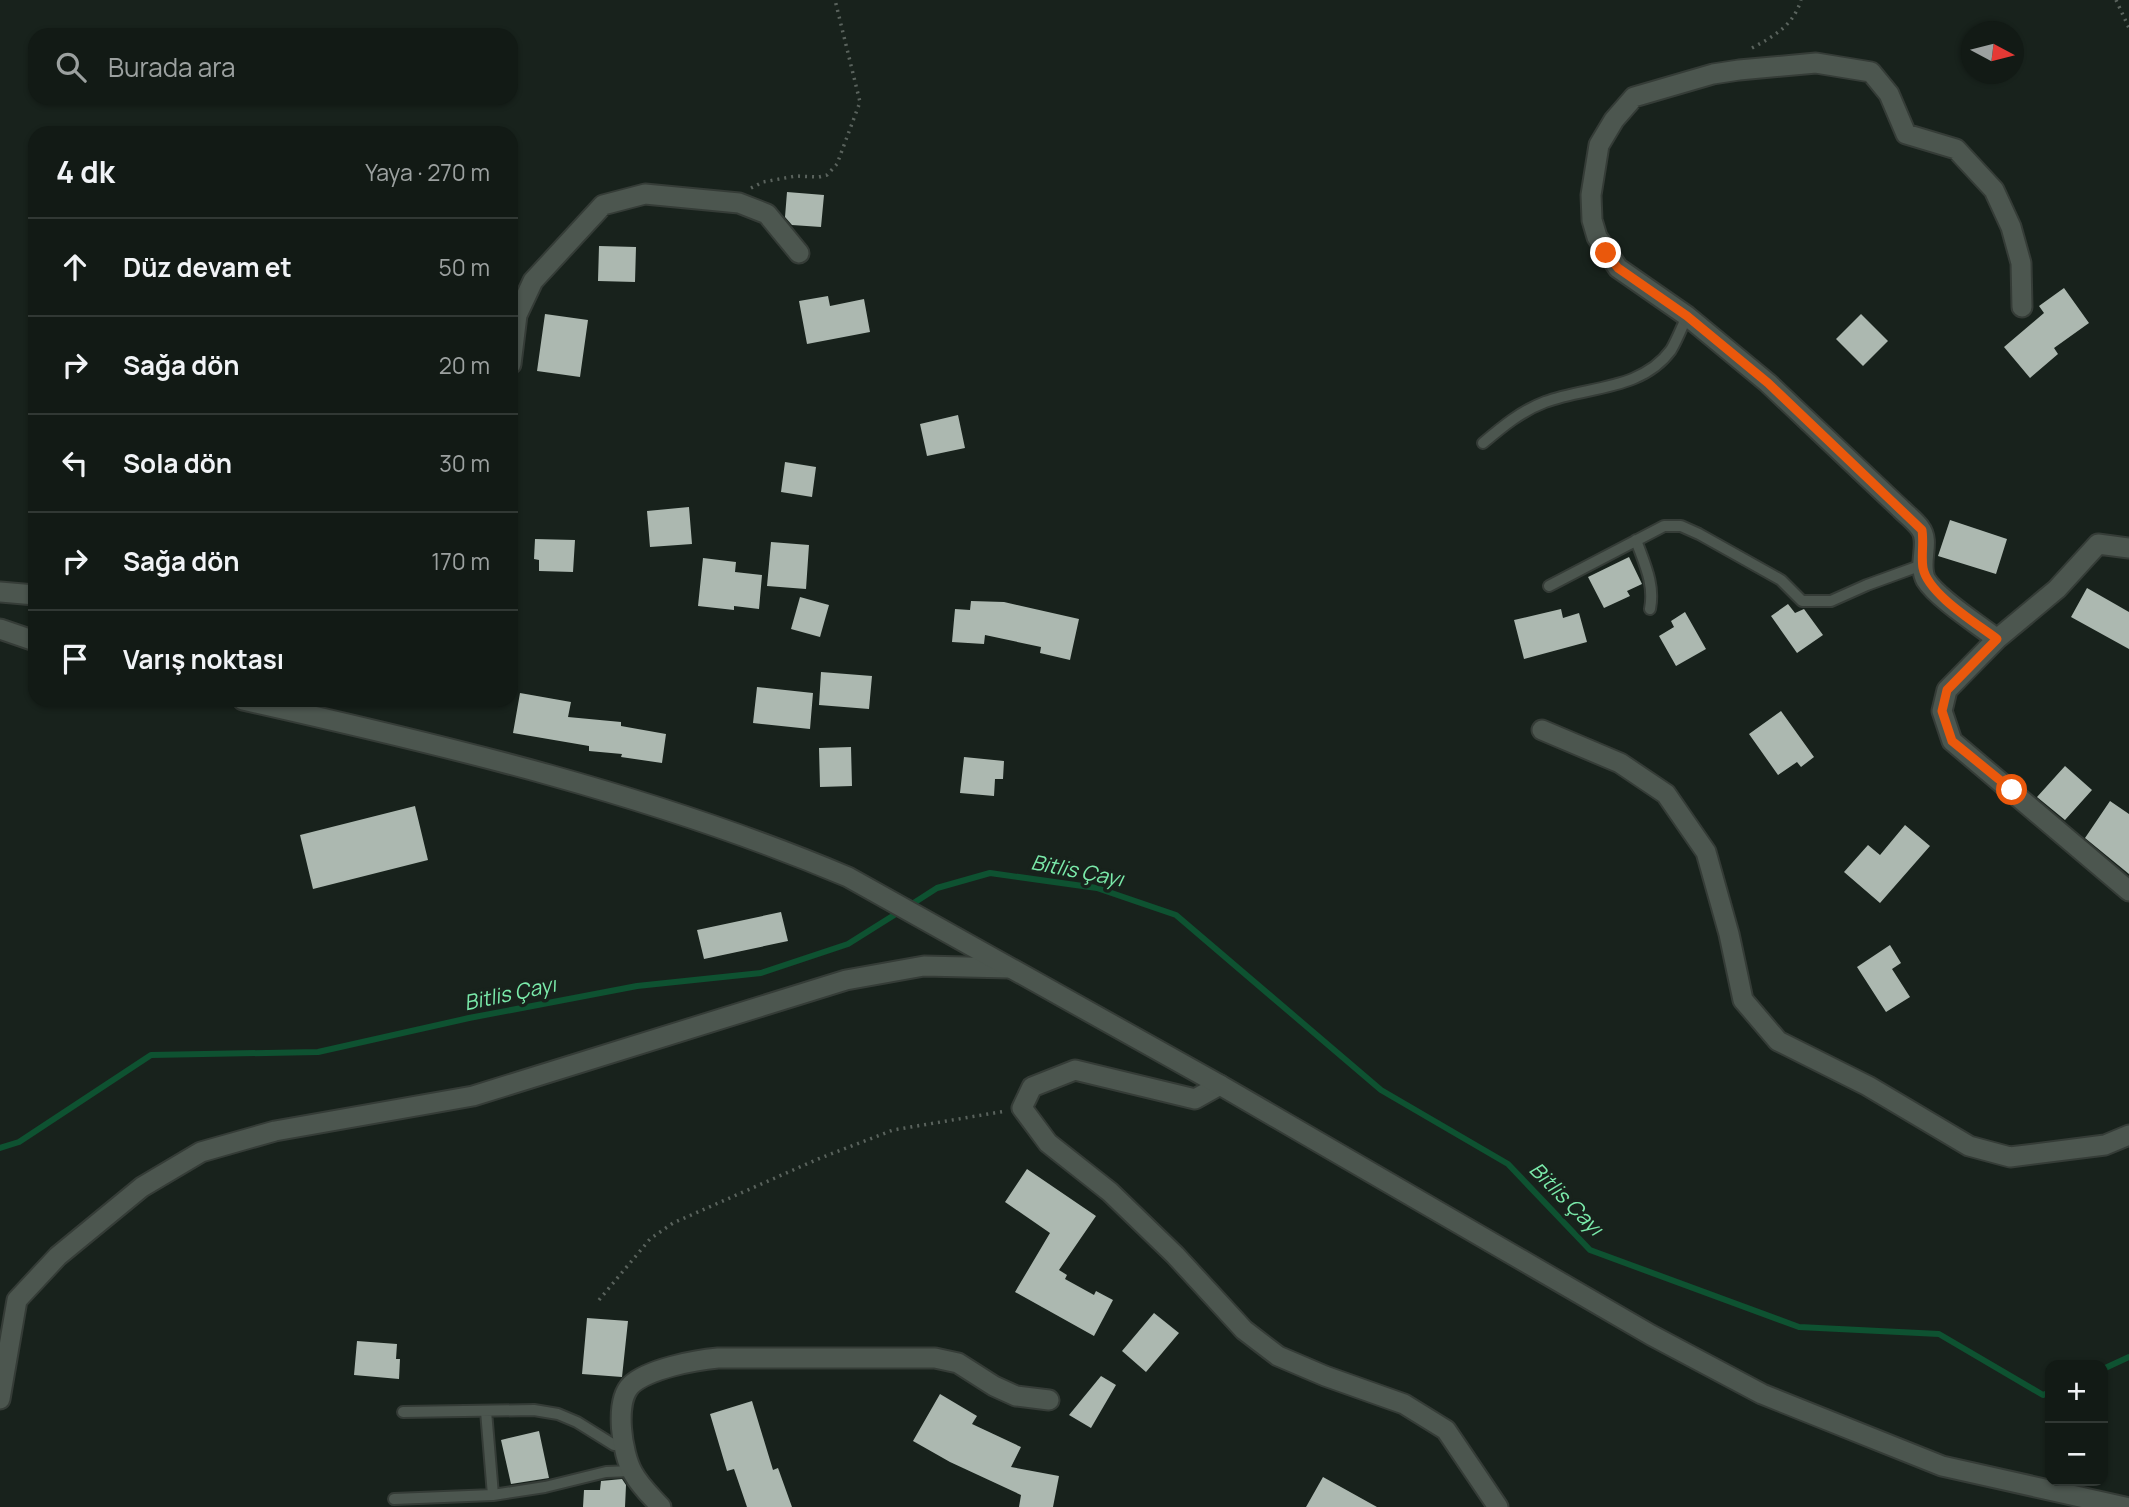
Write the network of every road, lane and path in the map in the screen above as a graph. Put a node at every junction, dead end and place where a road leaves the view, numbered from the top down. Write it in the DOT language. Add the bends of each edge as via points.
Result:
graph roads {
  1 [pos="835,0"];
  2 [pos="1801,0"];
  3 [pos="2116,0"];
  4 [pos="2129,29"];
  5 [pos="1739,70"];
  6 [pos="739,203"];
  7 [pos="799,253"];
  8 [pos="2022,307"];
  9 [pos="518,314"];
  10 [pos="1687,316"];
  11 [pos="1483,443"];
  12 [pos="1636,540"];
  13 [pos="2129,548"];
  14 [pos="1922,565"];
  15 [pos="1549,586"];
  16 [pos="0,592"];
  17 [pos="28,594"];
  18 [pos="1650,609"];
  19 [pos="0,629"];
  20 [pos="28,639"];
  21 [pos="1997,639"];
  22 [pos="274,707"];
  23 [pos="1542,730"];
  24 [pos="2129,891"];
  25 [pos="1009,968"];
  26 [pos="1220,1085"];
  27 [pos="1022,1108"];
  28 [pos="2129,1135"];
  29 [pos="599,1300"];
  30 [pos="0,1399"];
  31 [pos="1049,1400"];
  32 [pos="486,1411"];
  33 [pos="403,1412"];
  34 [pos="624,1444"];
  35 [pos="632,1471"];
  36 [pos="493,1494"];
  37 [pos="394,1499"];
  38 [pos="661,1507"];
  39 [pos="1498,1507"];
  40 [pos="2125,1507"];
  1 -- 6 [label="path" via="860,102 837,164 827,175 755,185"];
  2 -- 5 [label="path" via="1787,26 1747,51"];
  3 -- 4 [label="path"];
  5 -- 8 [label="street" via="1816,63 1871,72 1889,94 1906,134 1956,149 1994,190 2021,263"];
  5 -- 10 [label="street" via="1634,97 1599,145 1593,171 1592,220 1602,245 1618,268"];
  6 -- 7 [label="street" via="767,214"];
  6 -- 9 [label="street" via="645,194 603,205 533,281"];
  10 -- 11 [label="lane" via="1671,349 1648,371 1620,384 1533,407"];
  10 -- 14 [label="street" via="1768,383 1922,530"];
  12 -- 14 [label="lane" via="1664,526 1681,526 1782,580 1802,600 1817,602 1842,598"];
  12 -- 15 [label="lane"];
  12 -- 18 [label="lane" via="1650,580"];
  13 -- 21 [label="street" via="2098,544 2057,589"];
  14 -- 21 [label="street" via="1926,580 1943,597"];
  16 -- 17 [label="street"];
  19 -- 20 [label="street"];
  21 -- 24 [label="street" via="1947,690 1942,711 1952,741"];
  22 -- 25 [label="street" via="420,740 691,816 848,877"];
  23 -- 28 [label="street" via="1620,763 1665,794 1706,852 1743,1000 1778,1041 1868,1086 1969,1146 2010,1157 2105,1145"];
  25 -- 26 [label="street"];
  25 -- 30 [label="street" via="923,966 846,980 472,1096 275,1131 201,1152 142,1187 58,1256 17,1300"];
  26 -- 27 [label="street" via="1195,1099 1075,1070 1032,1087"];
  26 -- 40 [label="street" via="1651,1335 1762,1394 1942,1466"];
  27 -- 29 [label="path" via="892,1130 673,1223 650,1240"];
  27 -- 39 [label="street" via="1048,1143 1110,1192 1244,1330 1278,1356 1404,1404 1446,1430"];
  31 -- 34 [label="street" via="1016,1396 958,1363 935,1358 689,1360 638,1380 626,1391 620,1407"];
  32 -- 33 [label="lane"];
  32 -- 34 [label="lane" via="558,1414 614,1446"];
  32 -- 36 [label="lane"];
  34 -- 35 [label="street"];
  35 -- 36 [label="lane"];
  35 -- 38 [label="street"];
  36 -- 37 [label="lane"];
}
